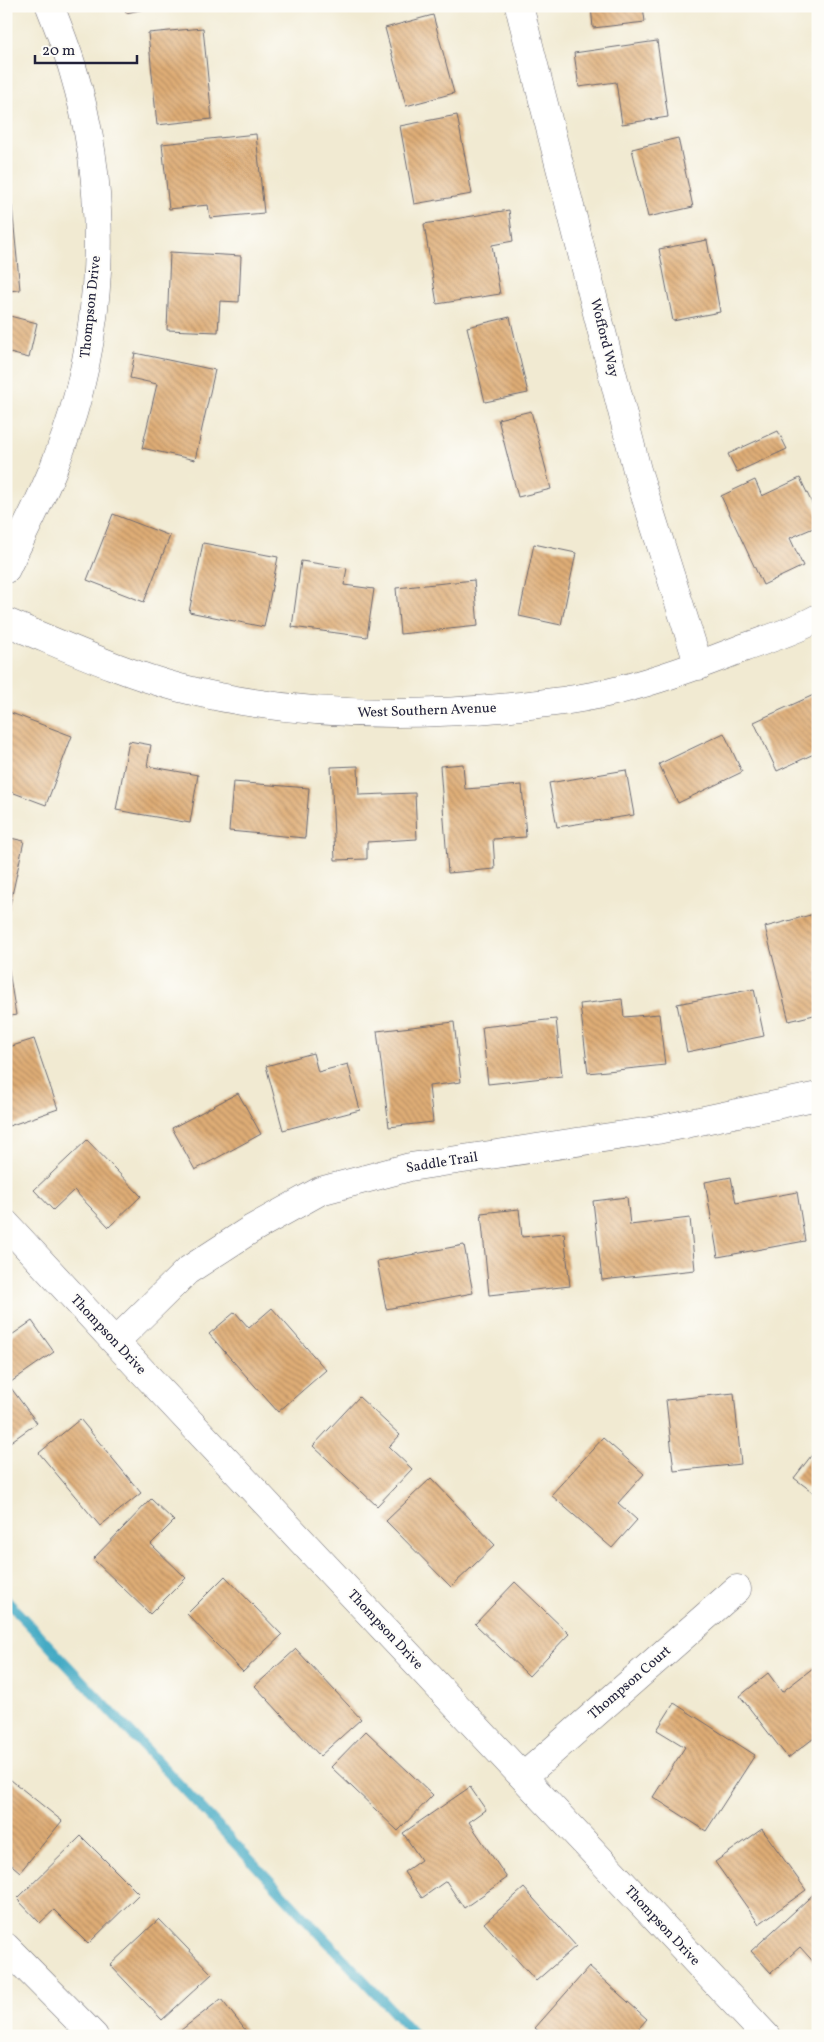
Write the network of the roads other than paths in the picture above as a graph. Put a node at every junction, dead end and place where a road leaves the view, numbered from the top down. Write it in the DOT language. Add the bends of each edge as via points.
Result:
graph roads {
  1 [pos="50,6"];
  2 [pos="519,6"];
  3 [pos="6,569"];
  4 [pos="818,618"];
  5 [pos="6,622"];
  6 [pos="699,666"];
  7 [pos="818,1096"];
  8 [pos="6,1224"];
  9 [pos="115,1342"];
  10 [pos="737,1589"];
  11 [pos="523,1777"];
  12 [pos="6,1947"];
  13 [pos="94,2036"];
  14 [pos="766,2036"];
  1 -- 3 [label="street, Thompson Drive" via="73,71 90,148 97,204 97,275 76,404 57,460"];
  2 -- 6 [label="street, Wofford Way" via="638,470"];
  4 -- 6 [label="street, West Southern Avenue"];
  5 -- 6 [label="street, West Southern Avenue" via="128,672 180,688 235,700 345,714 458,712 542,703 618,690"];
  7 -- 9 [label="street, Saddle Trail" via="657,1130 410,1167 320,1191 250,1230 187,1271"];
  8 -- 9 [label="street, Thompson Drive"];
  9 -- 11 [label="street, Thompson Drive"];
  10 -- 11 [label="street, Thompson Court"];
  11 -- 14 [label="street, Thompson Drive"];
  12 -- 13 [label="street"];
}
